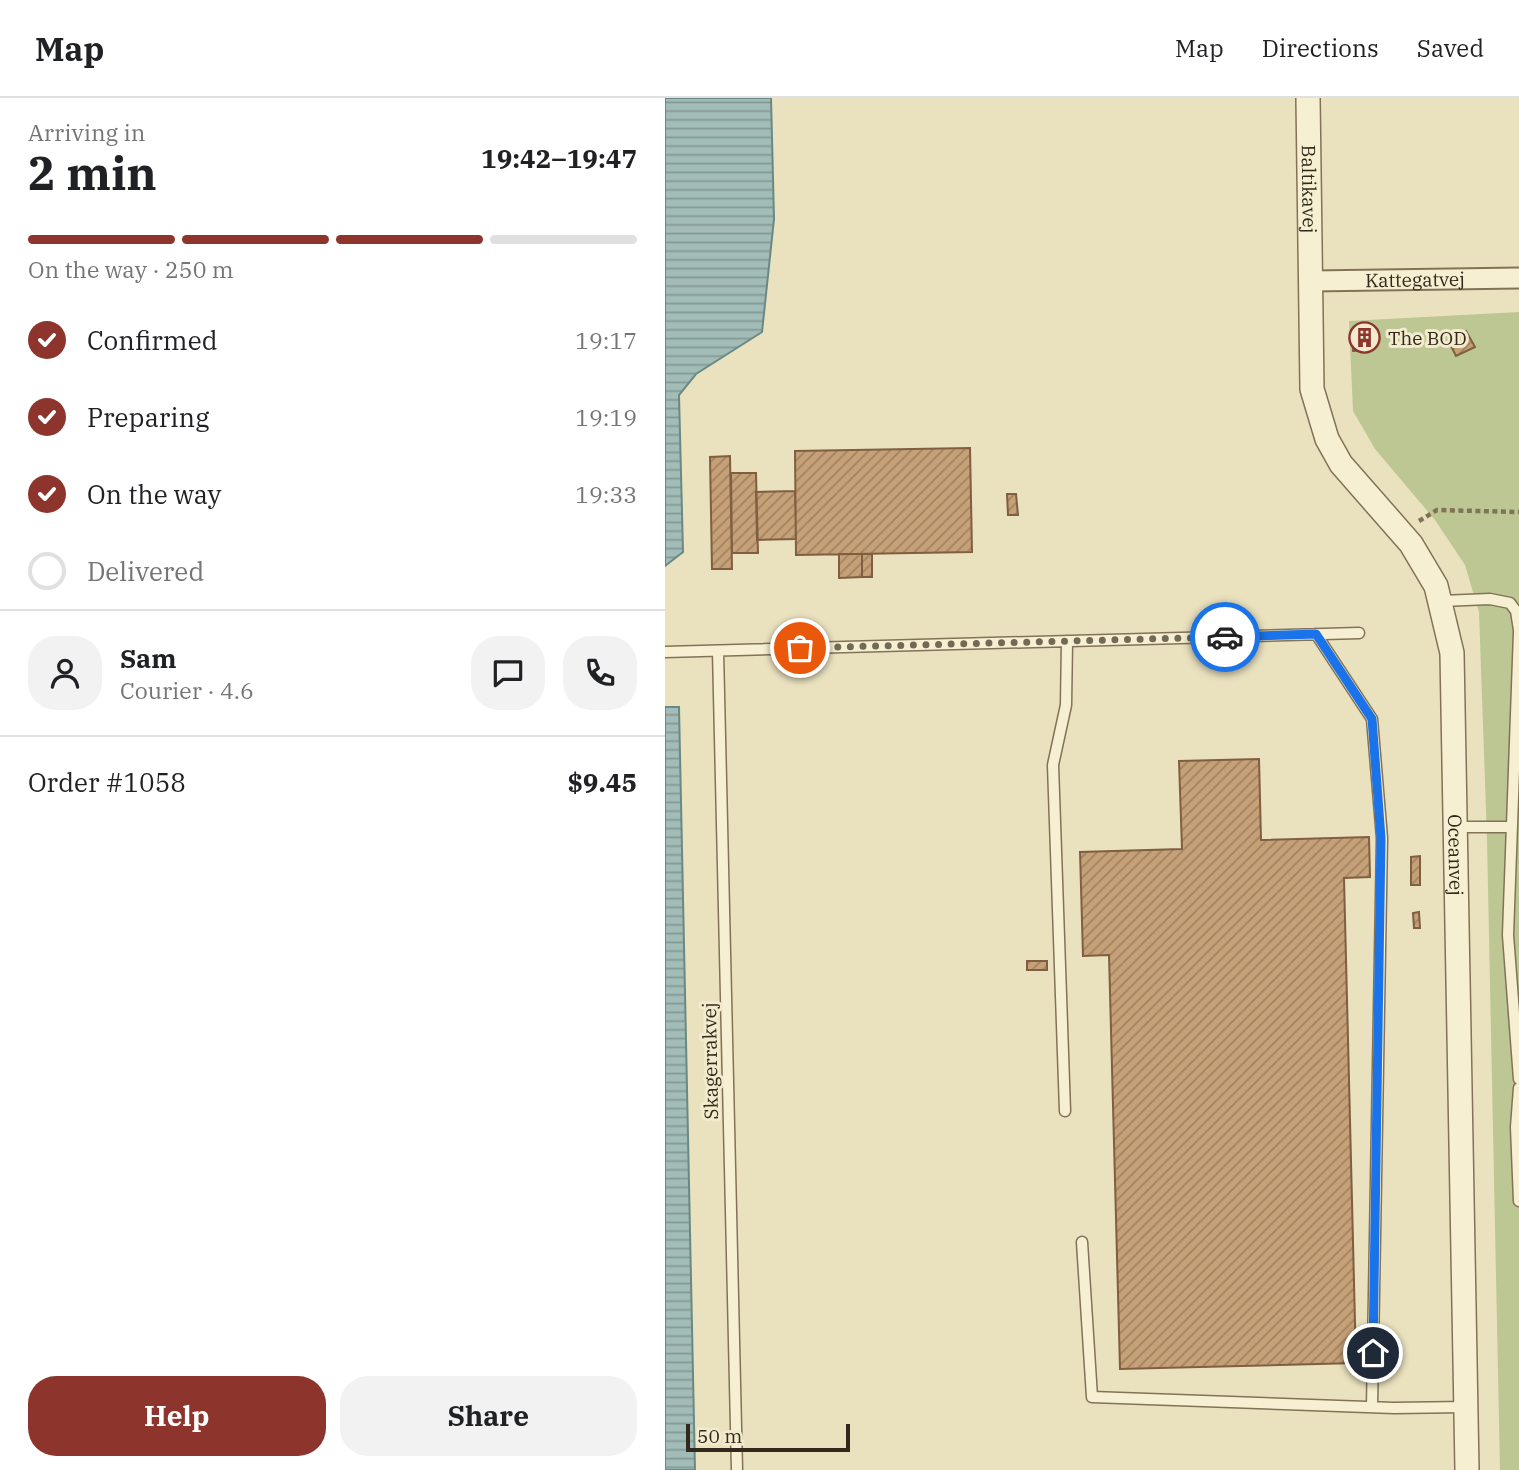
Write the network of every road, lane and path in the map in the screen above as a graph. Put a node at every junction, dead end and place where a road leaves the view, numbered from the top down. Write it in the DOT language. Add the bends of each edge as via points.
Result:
graph roads {
  1 [pos="1308,98"];
  2 [pos="1519,278"];
  3 [pos="1312,281"];
  4 [pos="1519,512"];
  5 [pos="1401,533"];
  6 [pos="1441,601"];
  7 [pos="1519,631"];
  8 [pos="1359,633"];
  9 [pos="1316,634"];
  10 [pos="1067,641"];
  11 [pos="718,651"];
  12 [pos="665,652"];
  13 [pos="1455,827"];
  14 [pos="1511,827"];
  15 [pos="1519,1079"];
  16 [pos="1519,1088"];
  17 [pos="1065,1111"];
  18 [pos="1519,1201"];
  19 [pos="1082,1242"];
  20 [pos="1372,1407"];
  21 [pos="1466,1407"];
  22 [pos="737,1470"];
  23 [pos="1467,1470"];
  1 -- 3 [label="street, Baltikavej"];
  2 -- 3 [label="street, Kattegatvej"];
  3 -- 5 [label="street, Oceanvej" via="1313,389 1318,414 1341,464"];
  4 -- 5 [label="path" via="1437,510"];
  5 -- 6 [label="street, Oceanvej" via="1437,586"];
  6 -- 7 [label="lane" via="1510,603"];
  6 -- 13 [label="street, Oceanvej" via="1452,653"];
  7 -- 14 [label="lane"];
  8 -- 9 [label="lane"];
  9 -- 10 [label="lane"];
  9 -- 20 [label="lane" via="1372,719 1380,812"];
  10 -- 11 [label="lane"];
  10 -- 17 [label="lane" via="1066,705 1053,765"];
  11 -- 12 [label="lane"];
  11 -- 22 [label="lane, Skagerrakvej"];
  13 -- 14 [label="lane"];
  13 -- 21 [label="street, Oceanvej"];
  14 -- 15 [label="lane" via="1508,935"];
  16 -- 18 [label="lane"];
  19 -- 20 [label="lane" via="1092,1397"];
  20 -- 21 [label="lane"];
  21 -- 23 [label="street, Oceanvej"];
}
